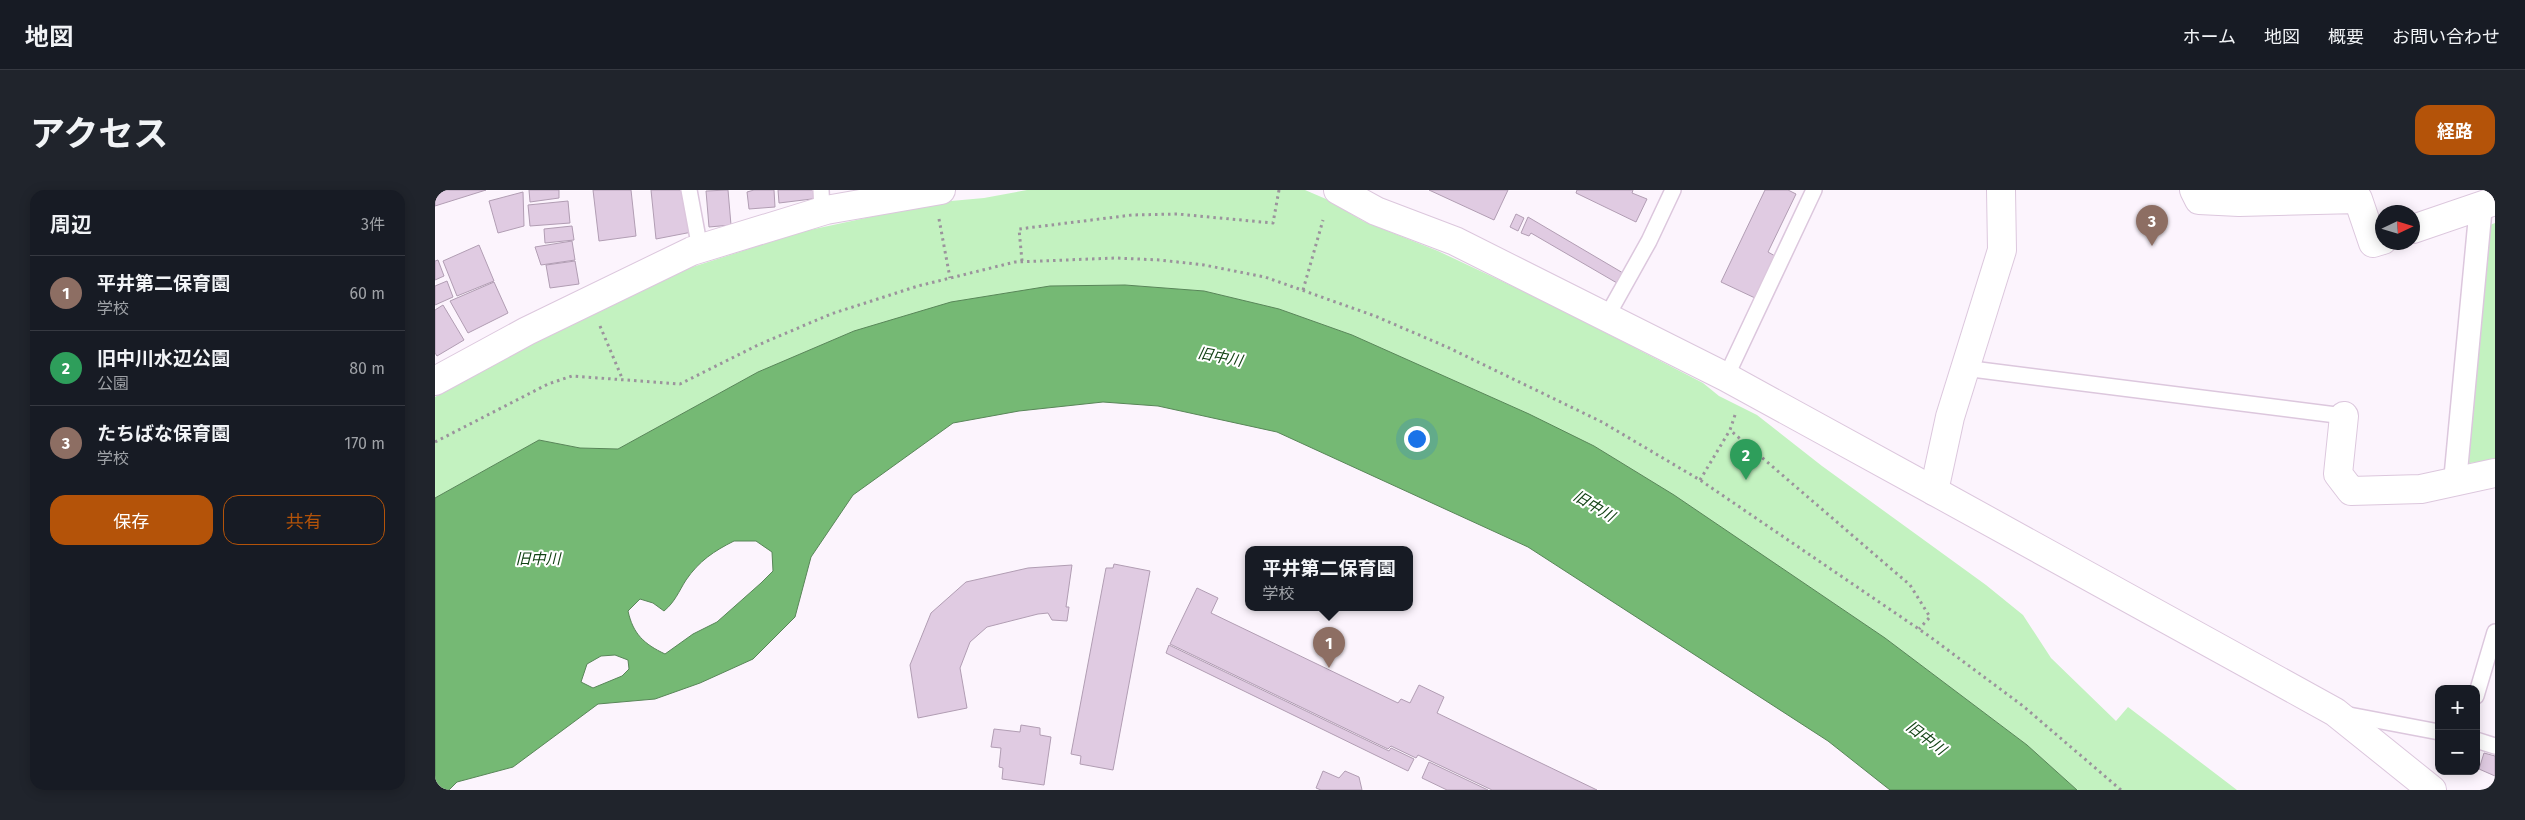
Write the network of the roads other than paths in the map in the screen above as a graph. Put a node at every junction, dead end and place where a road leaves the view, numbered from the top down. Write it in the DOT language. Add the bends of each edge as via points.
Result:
graph roads {
  1 [pos="689,190"];
  2 [pos="1338,190"];
  3 [pos="1673,190"];
  4 [pos="1814,190"];
  5 [pos="2001,190"];
  6 [pos="2194,190"];
  7 [pos="2241,196"];
  8 [pos="821,201"];
  9 [pos="939,201"];
  10 [pos="2488,203"];
  11 [pos="2420,227"];
  12 [pos="2375,242"];
  13 [pos="700,249"];
  14 [pos="1606,318"];
  15 [pos="1964,368"];
  16 [pos="435,381"];
  17 [pos="1737,384"];
  18 [pos="2344,416"];
  19 [pos="2495,473"];
  20 [pos="2455,482"];
  21 [pos="1934,491"];
  22 [pos="2495,632"];
  23 [pos="2479,685"];
  24 [pos="2335,712"];
  25 [pos="2435,731"];
  26 [pos="2480,741"];
  27 [pos="2495,746"];
  28 [pos="2432,790"];
  1 -- 13 [label="lane"];
  2 -- 14 [label="street" via="1376,211 1455,241"];
  3 -- 14 [label="lane"];
  4 -- 17 [label="lane"];
  5 -- 15 [label="street" via="2002,250"];
  6 -- 7 [label="street" via="2199,200"];
  7 -- 12 [label="street" via="2358,199"];
  8 -- 9 [label="street"];
  8 -- 13 [label="street"];
  10 -- 11 [label="street"];
  10 -- 20 [label="street"];
  13 -- 16 [label="street" via="527,331"];
  14 -- 17 [label="street"];
  15 -- 18 [label="lane"];
  15 -- 21 [label="street"];
  17 -- 21 [label="street"];
  18 -- 20 [label="street" via="2338,474 2351,491 2421,489"];
  19 -- 20 [label="street"];
  21 -- 24 [label="street"];
  22 -- 23 [label="lane"];
  24 -- 25 [label="lane"];
  24 -- 28 [label="street"];
  26 -- 27 [label="lane"];
}
